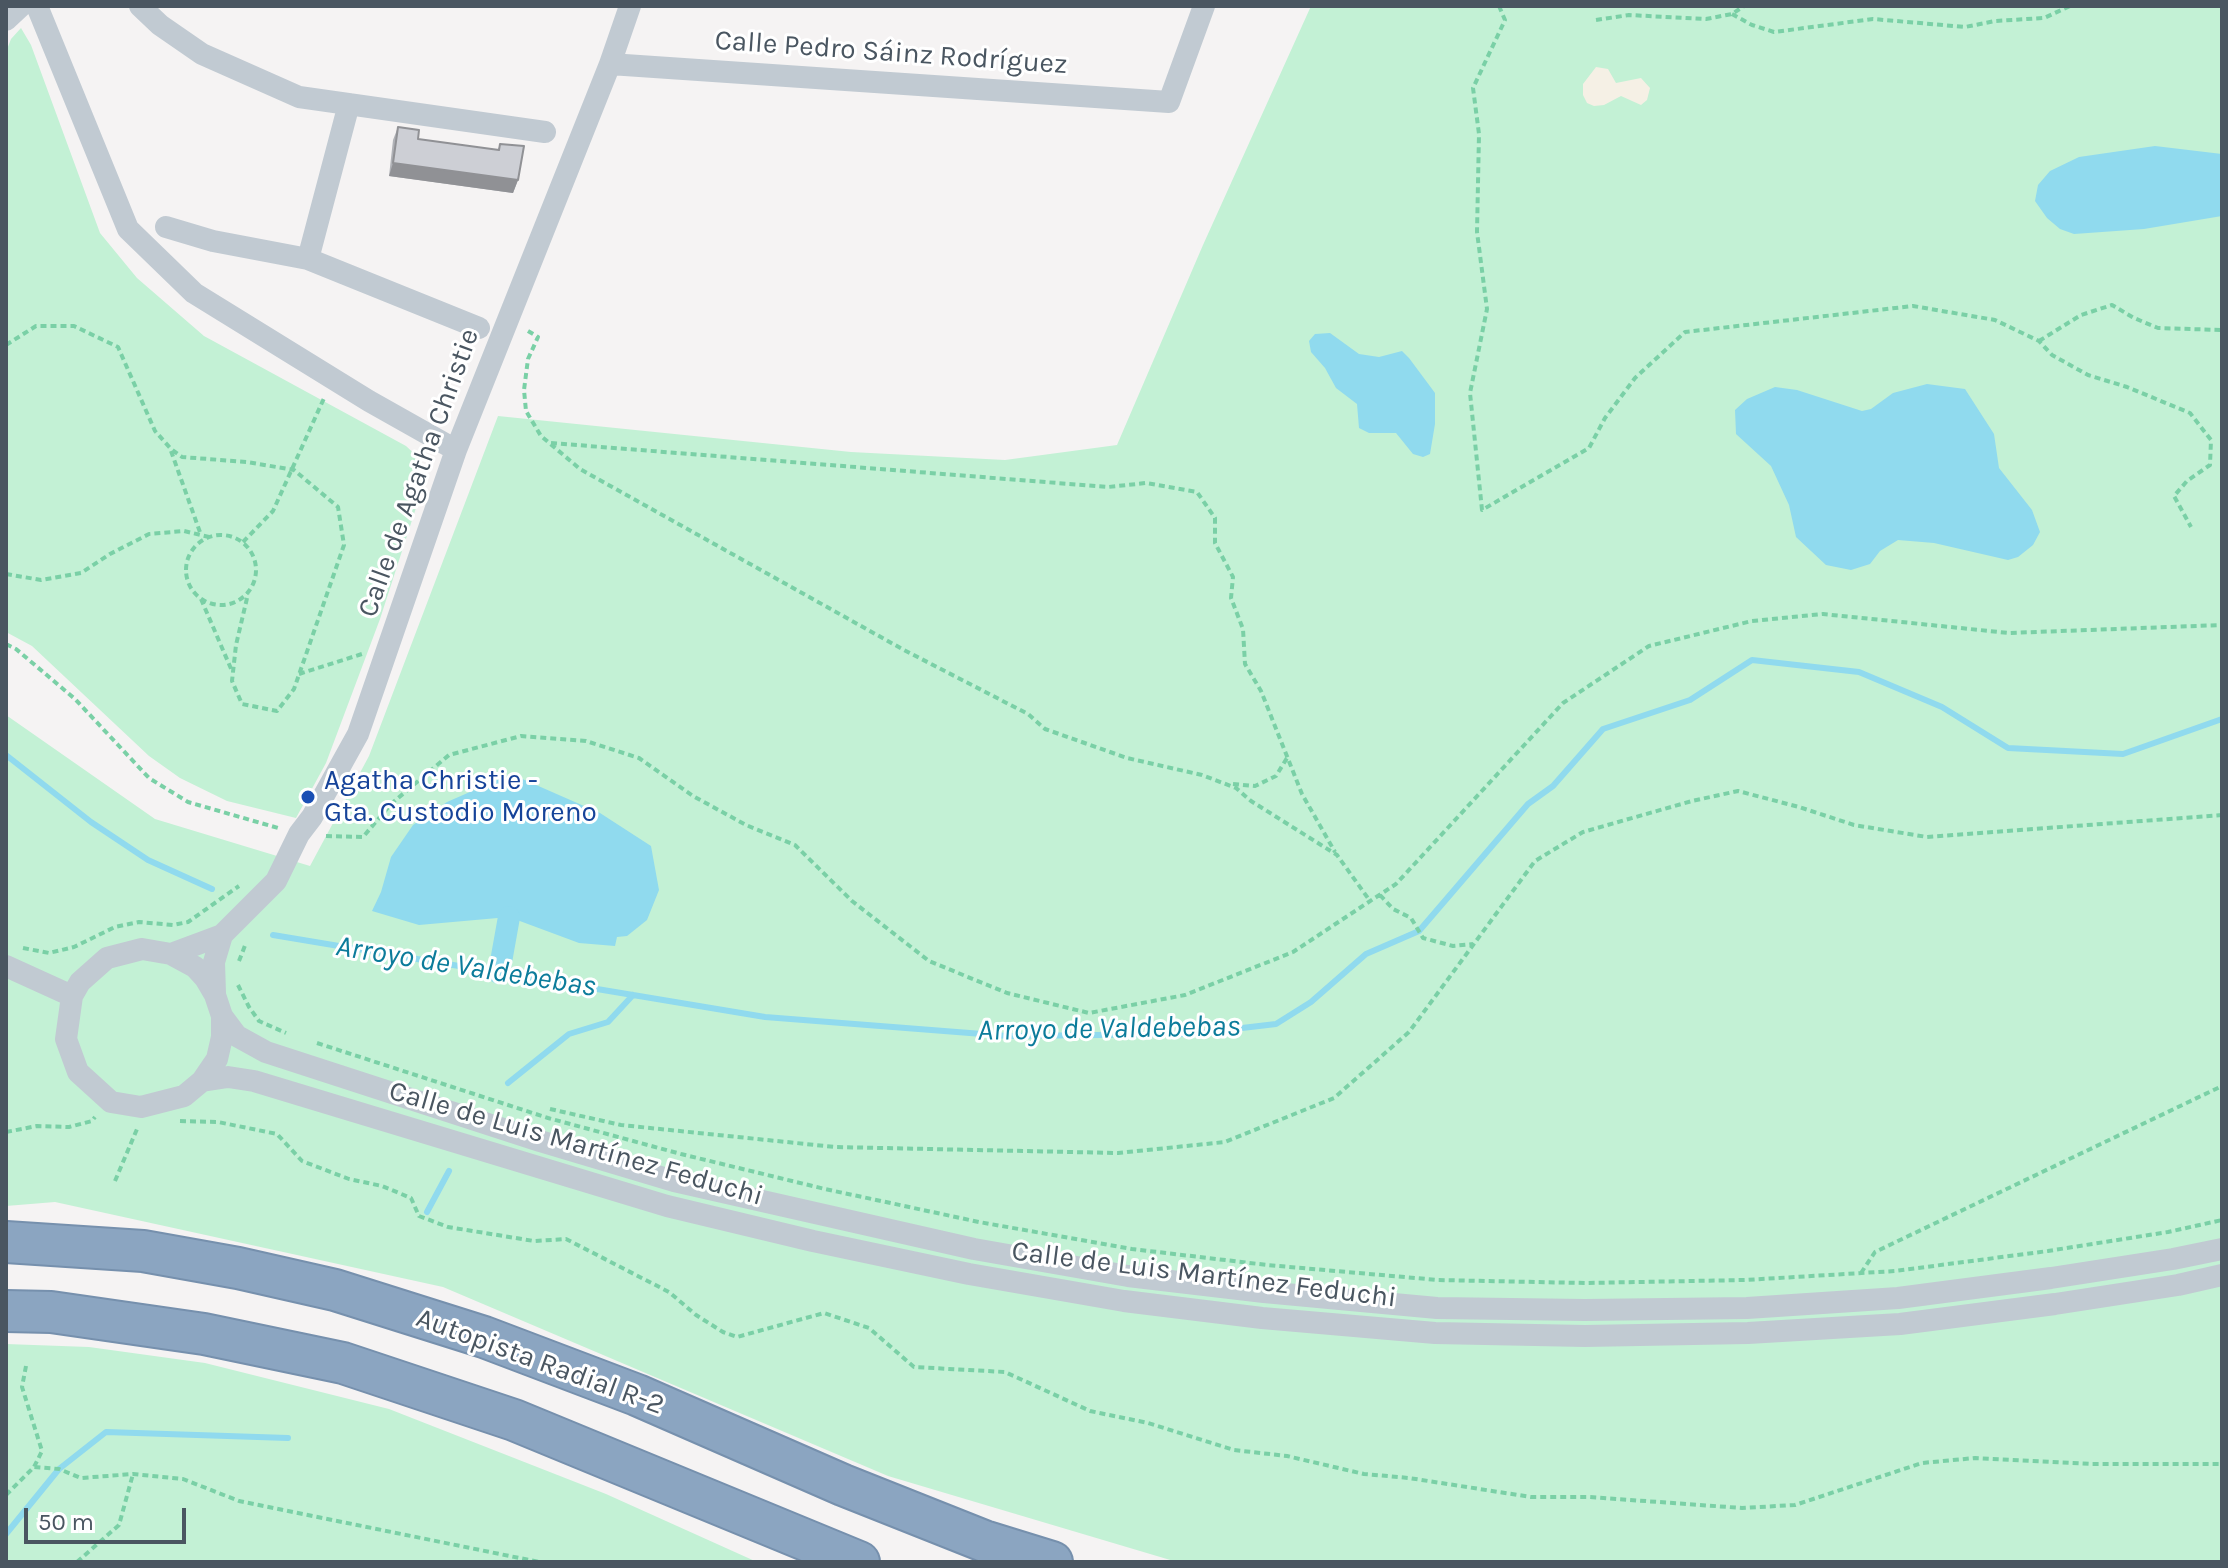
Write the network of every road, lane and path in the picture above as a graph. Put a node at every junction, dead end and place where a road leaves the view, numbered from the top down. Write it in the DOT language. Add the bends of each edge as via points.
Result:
graph roads {
  1 [pos="140,6"];
  2 [pos="630,6"];
  3 [pos="1204,6"];
  4 [pos="1499,6"];
  5 [pos="1744,6"];
  6 [pos="2070,6"];
  7 [pos="38,7"];
  8 [pos="1732,14"];
  9 [pos="6,20"];
  10 [pos="1596,20"];
  11 [pos="610,64"];
  12 [pos="349,104"];
  13 [pos="545,132"];
  14 [pos="166,227"];
  15 [pos="308,259"];
  16 [pos="507,322"];
  17 [pos="479,328"];
  18 [pos="2222,330"];
  19 [pos="2039,341"];
  20 [pos="6,345"];
  21 [pos="332,379"];
  22 [pos="548,442"];
  23 [pos="171,449"];
  24 [pos="456,450"];
  25 [pos="294,470"];
  26 [pos="2191,527"];
  27 [pos="201,535"];
  28 [pos="209,537"];
  29 [pos="243,542"];
  30 [pos="6,574"];
  31 [pos="248,594"];
  32 [pos="201,598"];
  33 [pos="2222,625"];
  34 [pos="6,644"];
  35 [pos="388,645"];
  36 [pos="233,674"];
  37 [pos="299,674"];
  38 [pos="1287,758"];
  39 [pos="1227,784"];
  40 [pos="2222,815"];
  41 [pos="299,834"];
  42 [pos="1337,855"];
  43 [pos="249,895"];
  44 [pos="1380,895"];
  45 [pos="1370,901"];
  46 [pos="222,935"];
  47 [pos="248,937"];
  48 [pos="1474,944"];
  49 [pos="171,954"];
  50 [pos="13,957"];
  51 [pos="237,968"];
  52 [pos="238,979"];
  53 [pos="72,996"];
  54 [pos="219,1005"];
  55 [pos="297,1037"];
  56 [pos="312,1042"];
  57 [pos="202,1081"];
  58 [pos="2222,1086"];
  59 [pos="111,1102"];
  60 [pos="141,1107"];
  61 [pos="550,1109"];
  62 [pos="173,1121"];
  63 [pos="6,1132"];
  64 [pos="115,1181"];
  65 [pos="2222,1220"];
  66 [pos="6,1242"];
  67 [pos="2222,1249"];
  68 [pos="1861,1273"];
  69 [pos="2222,1275"];
  70 [pos="6,1311"];
  71 [pos="26,1366"];
  72 [pos="2222,1464"];
  73 [pos="34,1467"];
  74 [pos="133,1474"];
  75 [pos="6,1495"];
  76 [pos="77,1562"];
  77 [pos="539,1562"];
  78 [pos="859,1562"];
  79 [pos="1052,1562"];
  1 -- 12 [label="street" via="202,54 299,97"];
  2 -- 11 [label="street, Calle de Agatha Christie"];
  3 -- 11 [label="street, Calle Pedro Sáinz Rodríguez" via="1169,102"];
  4 -- 19 [label="path" via="1505,20 1473,88 1479,134 1477,232 1487,309 1470,393 1482,510 1589,448 1635,378 1685,332 1913,306 1995,320"];
  5 -- 8 [label="path"];
  6 -- 8 [label="path" via="2044,18 1965,27 1873,19 1774,32"];
  7 -- 9 [label="street"];
  7 -- 21 [label="street" via="128,229 194,293"];
  8 -- 10 [label="path"];
  11 -- 16 [label="street, Calle de Agatha Christie"];
  12 -- 13 [label="street"];
  12 -- 15 [label="street"];
  14 -- 15 [label="street"];
  15 -- 17 [label="street"];
  16 -- 22 [label="path" via="538,337 528,359 524,390 526,411"];
  16 -- 24 [label="street, Calle de Agatha Christie"];
  18 -- 19 [label="path" via="2158,328 2112,305 2081,315"];
  19 -- 26 [label="path" via="2052,355 2088,375 2190,413 2211,440 2210,465 2174,496"];
  20 -- 23 [label="path" via="36,326 74,326 118,347 155,431"];
  21 -- 24 [label="street"];
  21 -- 25 [label="path"];
  22 -- 38 [label="path" via="1108,487 1146,483 1197,492 1215,518 1215,543 1233,577 1231,598 1243,629 1245,664"];
  22 -- 39 [label="path" via="580,469 1028,714 1045,729 1127,758"];
  23 -- 25 [label="path" via="182,457"];
  23 -- 27 [label="path"];
  24 -- 35 [label="street, Calle de Agatha Christie"];
  25 -- 29 [label="path" via="273,511"];
  25 -- 37 [label="path" via="338,507 344,545"];
  27 -- 28 [label="path"];
  27 -- 30 [label="path" via="149,534 81,573 41,580"];
  28 -- 29 [label="path"];
  28 -- 32 [label="path" via="187,561 189,584"];
  29 -- 31 [label="path" via="256,561"];
  31 -- 32 [label="path" via="227,605"];
  31 -- 36 [label="path"];
  32 -- 36 [label="path"];
  33 -- 44 [label="path" via="2009,633 1823,614 1752,621 1649,646 1563,703"];
  34 -- 41 [label="path" via="75,699 149,778 188,802"];
  35 -- 37 [label="path"];
  35 -- 41 [label="street, Calle de Agatha Christie" via="358,734"];
  36 -- 37 [label="path" via="242,704 277,711"];
  38 -- 39 [label="path" via="1276,776 1255,786"];
  38 -- 42 [label="path"];
  39 -- 42 [label="path"];
  40 -- 48 [label="path" via="1927,837 1854,825 1738,791 1583,832 1535,861"];
  41 -- 45 [label="path" via="363,837 391,804 449,755 521,736 586,741 639,758 693,796 795,845 852,901 929,961 1007,993 1089,1013 1185,995 1293,952"];
  41 -- 46 [label="street, Calle de Agatha Christie" via="276,881"];
  42 -- 45 [label="path"];
  43 -- 50 [label="path" via="238,885 188,922 139,922 74,947"];
  44 -- 45 [label="path"];
  44 -- 48 [label="path" via="1411,918 1423,938 1453,946"];
  46 -- 49 [label="street, Calle de Agatha Christie"];
  46 -- 54 [label="street" via="214,962"];
  47 -- 51 [label="path"];
  48 -- 61 [label="path" via="1409,1032 1334,1098 1225,1142 1118,1153 835,1147 621,1125"];
  49 -- 53 [label="street" via="142,949 107,958"];
  49 -- 54 [label="street" via="195,967"];
  50 -- 53 [label="street"];
  52 -- 55 [label="path" via="259,1021"];
  53 -- 59 [label="street" via="66,1039 78,1072"];
  54 -- 57 [label="street" via="222,1037 217,1059"];
  54 -- 67 [label="street, Calle de Luis Martínez Feduchi" via="237,1036 266,1052 674,1181 974,1249 1128,1276 1437,1308 1747,1308 1898,1298"];
  56 -- 68 [label="path" via="548,1118 695,1158 964,1219 1132,1249 1438,1280 1615,1283"];
  57 -- 60 [label="street" via="184,1096"];
  57 -- 69 [label="street, Calle de Luis Martínez Feduchi" via="254,1081 667,1206 813,1241 1109,1299 1262,1318 1435,1333 1748,1333 1900,1324"];
  58 -- 68 [label="path" via="1875,1252"];
  59 -- 60 [label="street"];
  59 -- 63 [label="path" via="92,1121"];
  60 -- 64 [label="path" via="139,1125"];
  62 -- 72 [label="path" via="218,1122 277,1134 302,1161 411,1198 419,1216 448,1227 534,1241 566,1239 669,1292 709,1324 737,1337 824,1313 869,1328 914,1367 1005,1372 1090,1411 1234,1450 1364,1474 1531,1497 1742,1508 1795,1505 1922,1463 1975,1458"];
  65 -- 68 [label="path" via="2048,1251"];
  66 -- 79 [label="highway, Autopista Radial R-2" via="143,1251 335,1290 484,1337 637,1395 843,1485"];
  70 -- 78 [label="highway" via="51,1312 204,1334 343,1363 514,1420"];
  71 -- 73 [label="path" via="22,1387 42,1451"];
  73 -- 74 [label="path" via="81,1478"];
  73 -- 75 [label="path"];
  74 -- 76 [label="path" via="119,1525"];
  74 -- 77 [label="path" via="183,1479 239,1501"];
}
